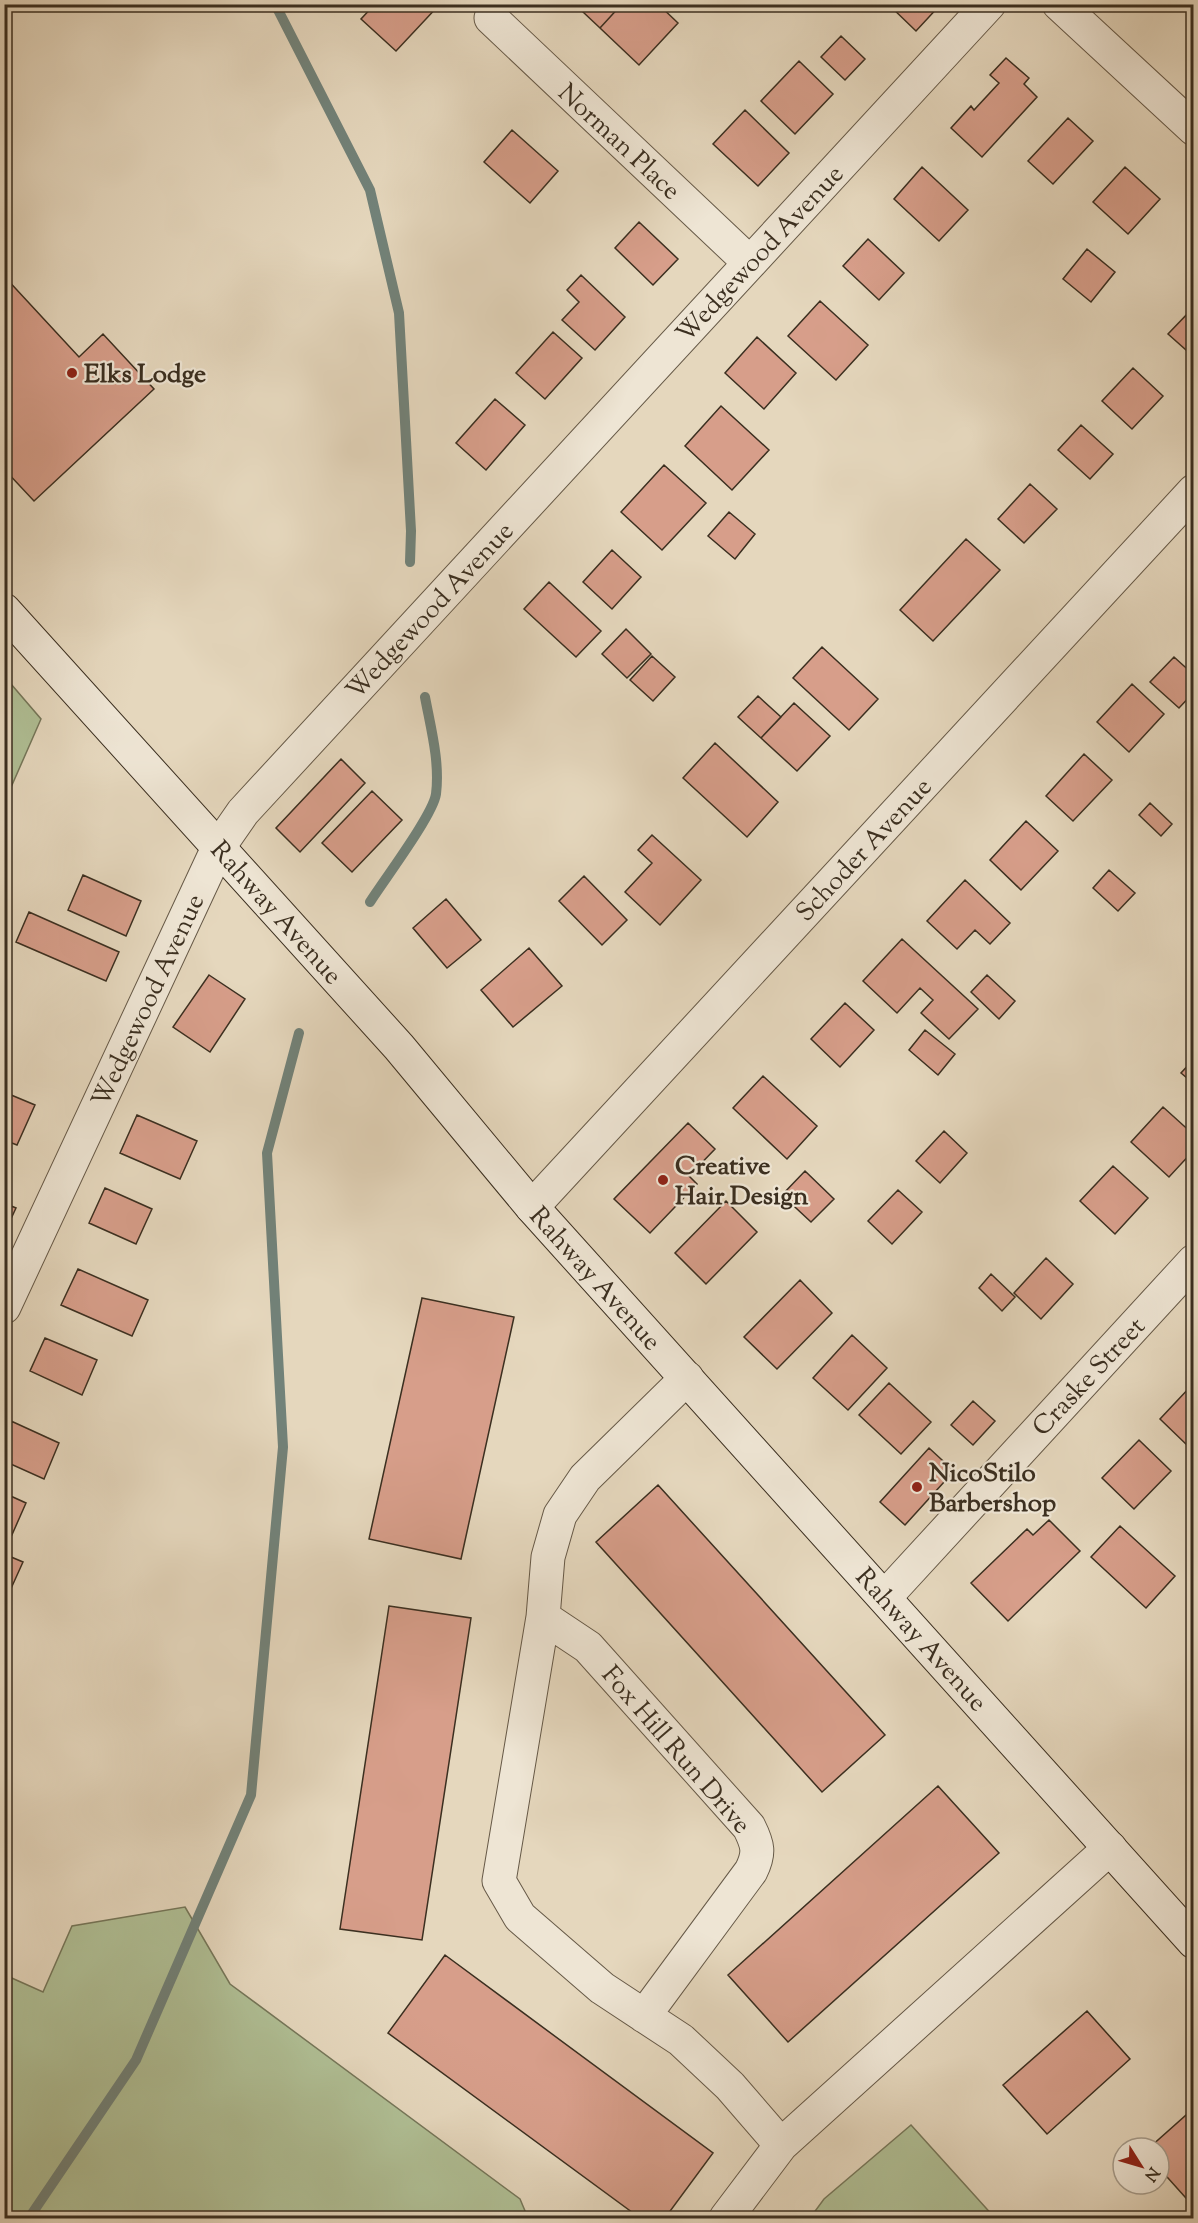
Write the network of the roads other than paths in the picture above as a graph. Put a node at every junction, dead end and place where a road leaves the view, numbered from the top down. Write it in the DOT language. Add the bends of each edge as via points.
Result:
graph roads {
  1 [pos="989,4"];
  2 [pos="1059,4"];
  3 [pos="491,18"];
  4 [pos="1194,129"];
  5 [pos="750,263"];
  6 [pos="1194,491"];
  7 [pos="4,610"];
  8 [pos="218,848"];
  9 [pos="532,1207"];
  10 [pos="1194,1261"];
  11 [pos="4,1307"];
  12 [pos="687,1378"];
  13 [pos="885,1597"];
  14 [pos="543,1617"];
  15 [pos="1110,1848"];
  16 [pos="1194,1942"];
  17 [pos="644,2016"];
  18 [pos="781,2145"];
  19 [pos="726,2218"];
  1 -- 5 [label="street, Wedgewood Avenue"];
  2 -- 4 [label="street"];
  3 -- 5 [label="street, Norman Place"];
  5 -- 8 [label="street, Wedgewood Avenue" via="243,812"];
  6 -- 9 [label="street, Schoder Avenue"];
  7 -- 8 [label="street, Rahway Avenue"];
  8 -- 9 [label="street, Rahway Avenue" via="399,1047"];
  8 -- 11 [label="street, Wedgewood Avenue"];
  9 -- 12 [label="street, Rahway Avenue"];
  10 -- 13 [label="street, Craske Street"];
  12 -- 13 [label="street, Rahway Avenue"];
  12 -- 14 [label="street" via="600,1462 571,1496 548,1557"];
  13 -- 15 [label="street, Rahway Avenue"];
  14 -- 17 [label="street" via="499,1881 520,1917 602,1988"];
  14 -- 17 [label="street, Fox Hill Run Drive" via="588,1647 749,1827 757,1843 758,1856 751,1871"];
  15 -- 16 [label="street, Rahway Avenue"];
  15 -- 18 [label="street"];
  17 -- 18 [label="street" via="681,2040 730,2086"];
  18 -- 19 [label="street"];
}
